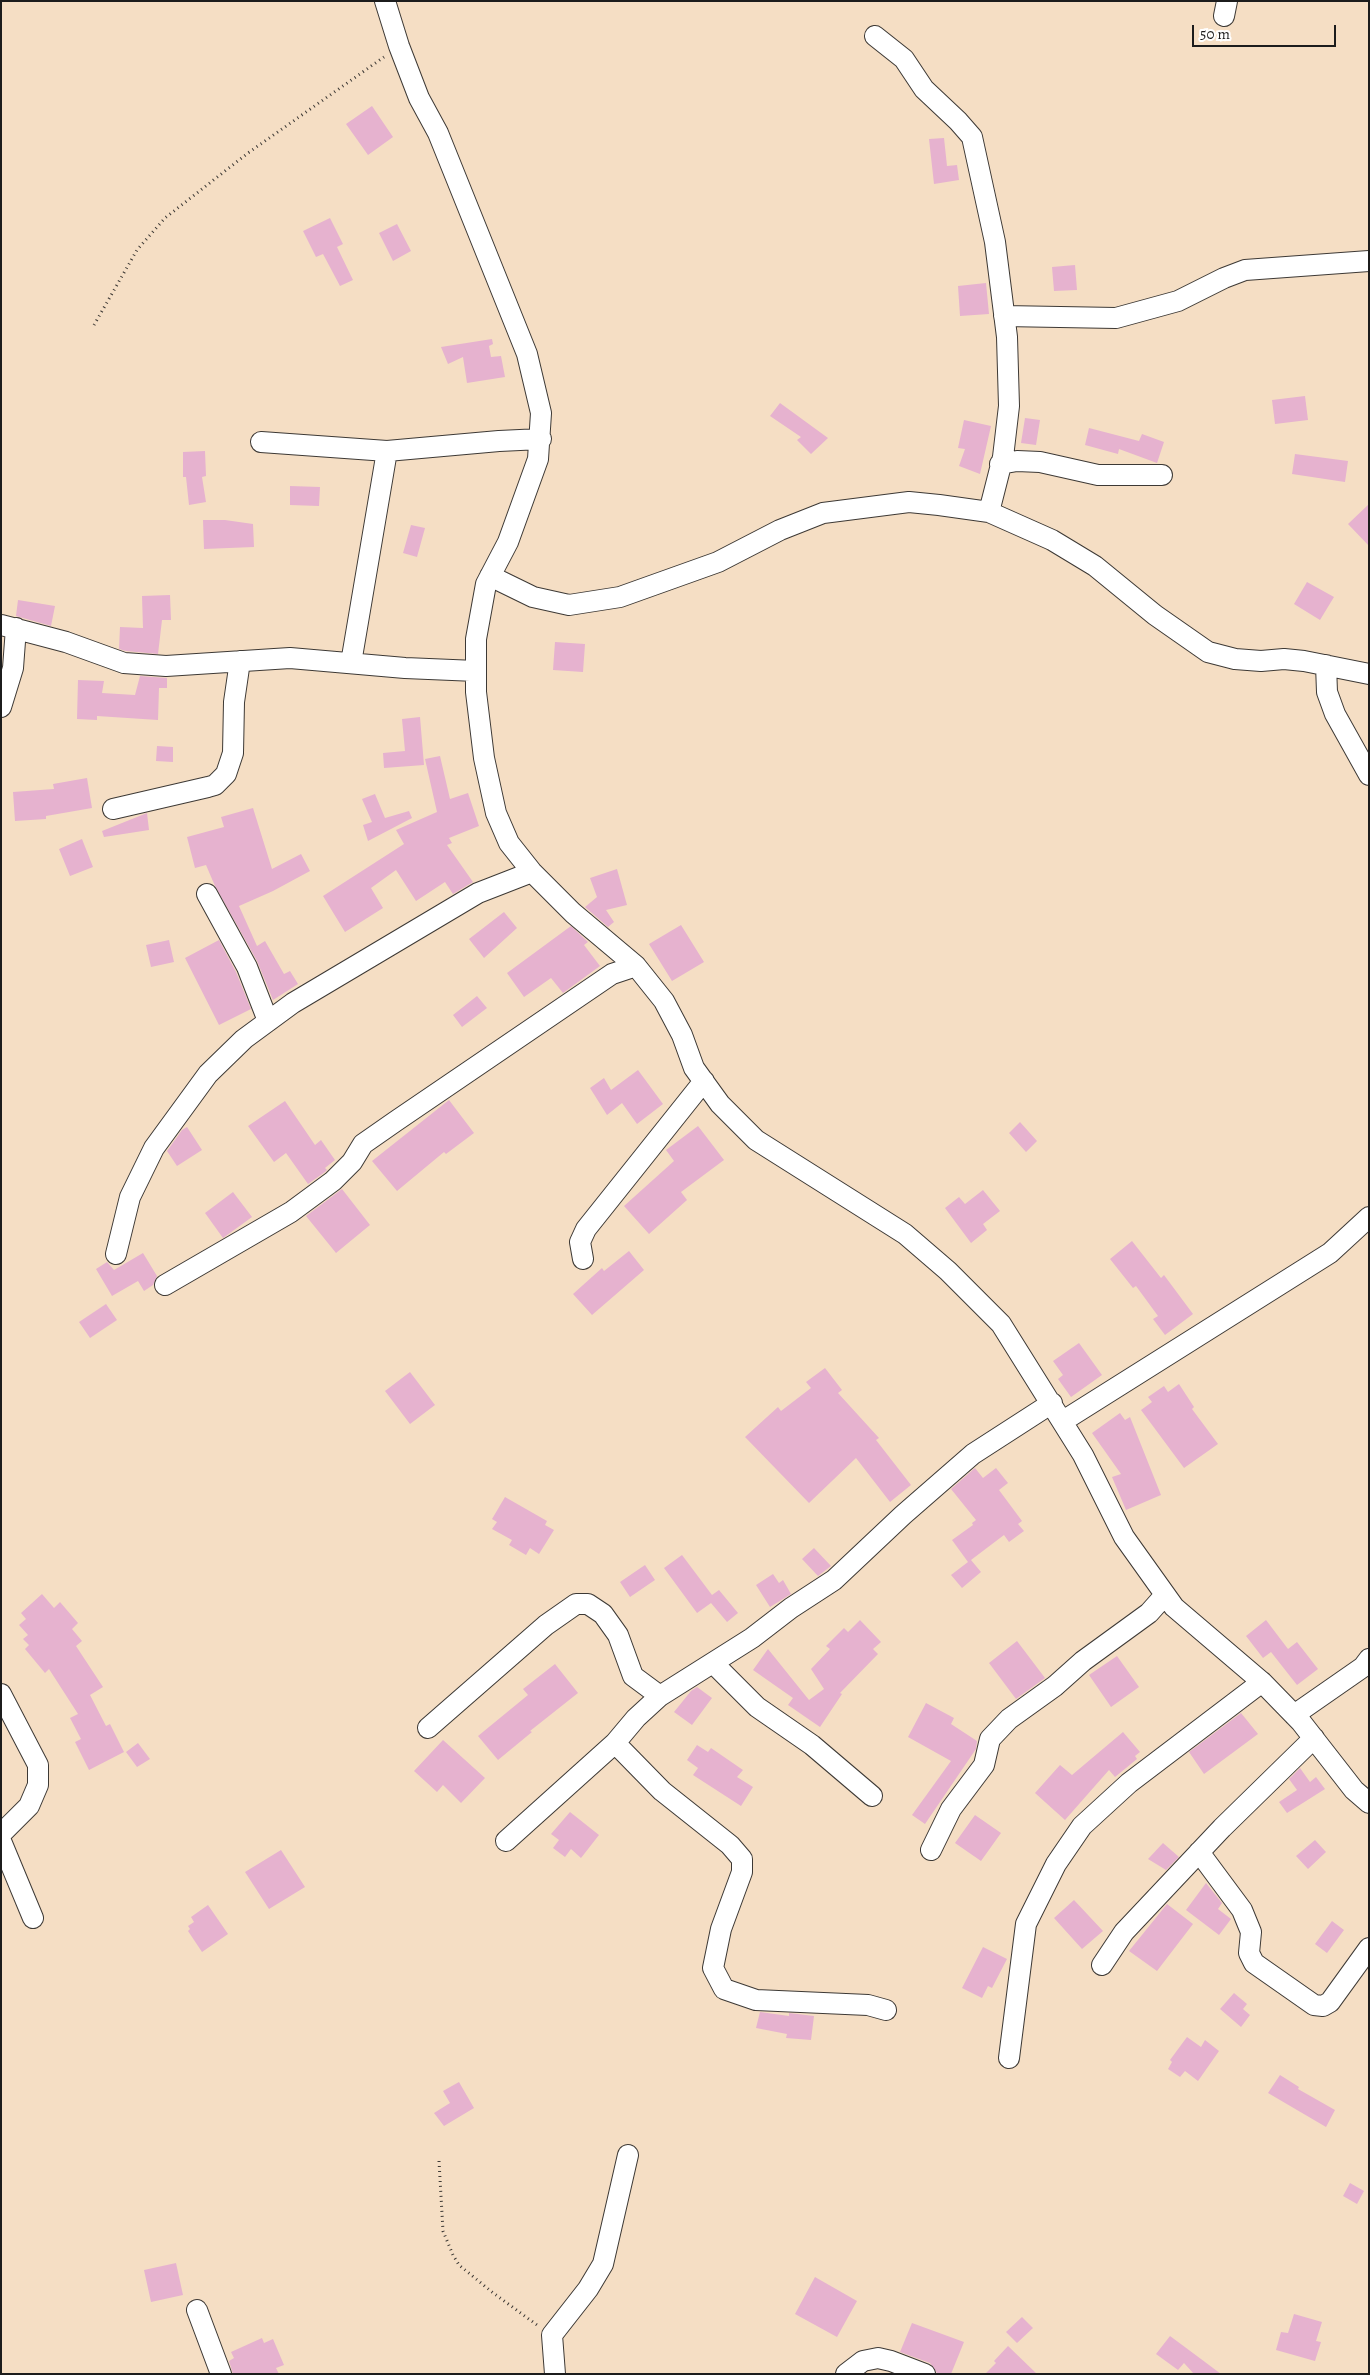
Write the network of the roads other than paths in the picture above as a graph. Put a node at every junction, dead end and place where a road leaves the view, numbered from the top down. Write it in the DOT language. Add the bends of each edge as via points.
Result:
graph roads {
  1 [pos="385,1"];
  2 [pos="875,36"];
  3 [pos="1369,261"];
  4 [pos="1004,316"];
  5 [pos="541,439"];
  6 [pos="261,442"];
  7 [pos="387,451"];
  8 [pos="1000,464"];
  9 [pos="1162,475"];
  10 [pos="989,512"];
  11 [pos="490,576"];
  12 [pos="9,627"];
  13 [pos="240,660"];
  14 [pos="351,664"];
  15 [pos="1326,665"];
  16 [pos="476,671"];
  17 [pos="1369,674"];
  18 [pos="1,707"];
  19 [pos="1369,775"];
  20 [pos="113,809"];
  21 [pos="532,872"];
  22 [pos="207,894"];
  23 [pos="636,966"];
  24 [pos="268,1021"];
  25 [pos="704,1081"];
  26 [pos="1369,1217"];
  27 [pos="116,1254"];
  28 [pos="583,1259"];
  29 [pos="165,1285"];
  30 [pos="1052,1403"];
  31 [pos="1063,1421"];
  32 [pos="1165,1596"];
  33 [pos="1369,1659"];
  34 [pos="712,1663"];
  35 [pos="1262,1682"];
  36 [pos="1,1694"];
  37 [pos="660,1696"];
  38 [pos="1294,1716"];
  39 [pos="428,1728"];
  40 [pos="1314,1738"];
  41 [pos="615,1743"];
  42 [pos="872,1796"];
  43 [pos="1369,1803"];
  44 [pos="1,1834"];
  45 [pos="1,1841"];
  46 [pos="506,1841"];
  47 [pos="931,1850"];
  48 [pos="1199,1852"];
  49 [pos="33,1918"];
  50 [pos="1369,1948"];
  51 [pos="1102,1965"];
  52 [pos="886,2010"];
  53 [pos="1009,2058"];
  54 [pos="628,2155"];
  55 [pos="196,2310"];
  56 [pos="221,2374"];
  57 [pos="555,2374"];
  58 [pos="846,2374"];
  59 [pos="925,2374"];
  1 -- 5 [label="street" via="419,98 438,134 527,354 541,413"];
  2 -- 4 [label="street" via="904,59 924,89 972,137 995,242"];
  3 -- 4 [label="street" via="1245,270 1178,301 1116,318"];
  4 -- 8 [label="street" via="1009,406"];
  5 -- 7 [label="street"];
  5 -- 11 [label="street" via="538,459 511,534"];
  6 -- 7 [label="street"];
  7 -- 14 [label="street"];
  8 -- 9 [label="street" via="1017,460 1098,475"];
  8 -- 10 [label="street"];
  10 -- 11 [label="street" via="909,502 823,513 694,571 620,597 569,605 533,597"];
  10 -- 15 [label="street" via="1052,540 1095,566 1155,615 1208,652 1235,659 1284,659"];
  11 -- 16 [label="street" via="476,638"];
  12 -- 13 [label="street" via="66,642 124,663 166,666"];
  12 -- 18 [label="street" via="13,668"];
  13 -- 14 [label="street" via="290,658"];
  13 -- 20 [label="street" via="234,702 233,753 226,774 215,785"];
  14 -- 16 [label="street"];
  15 -- 17 [label="street"];
  15 -- 19 [label="street" via="1327,692 1335,714"];
  16 -- 21 [label="street" via="484,758 496,813 509,843"];
  21 -- 23 [label="street" via="573,913"];
  21 -- 24 [label="street" via="478,893 293,1002"];
  22 -- 24 [label="street" via="247,967"];
  23 -- 25 [label="street" via="664,1001 682,1035 694,1068"];
  23 -- 29 [label="street" via="612,974 363,1144 352,1162 333,1180 291,1212"];
  24 -- 27 [label="street" via="208,1074 154,1148 130,1197"];
  25 -- 28 [label="street" via="586,1229 580,1242"];
  25 -- 30 [label="street" via="720,1104 756,1140 904,1234 948,1271 1001,1324"];
  26 -- 31 [label="street" via="1330,1253"];
  30 -- 31 [label="street"];
  30 -- 34 [label="street" via="973,1454 834,1580"];
  31 -- 32 [label="street" via="1124,1537"];
  32 -- 35 [label="street" via="1174,1608"];
  32 -- 47 [label="street" via="1149,1613 1009,1719 990,1739 984,1765 950,1809"];
  33 -- 38 [label="street" via="1364,1667"];
  34 -- 37 [label="street"];
  34 -- 42 [label="street" via="757,1707 812,1745"];
  35 -- 38 [label="street"];
  35 -- 53 [label="street" via="1129,1783 1082,1826 1056,1864 1026,1924"];
  36 -- 44 [label="street" via="38,1765 38,1785 29,1806"];
  37 -- 39 [label="street" via="633,1676 618,1635 603,1614 588,1604 576,1604 546,1625"];
  37 -- 41 [label="street"];
  38 -- 40 [label="street"];
  40 -- 43 [label="street" via="1354,1790"];
  40 -- 48 [label="street"];
  41 -- 46 [label="street"];
  41 -- 52 [label="street" via="662,1791 742,1858 742,1872 721,1929 712,1968 724,1989 756,2000 868,2005"];
  45 -- 49 [label="street"];
  48 -- 50 [label="street" via="1242,1910 1250,1932 1249,1953 1254,1962 1314,2005 1323,2006 1330,2002"];
  48 -- 51 [label="street" via="1124,1932"];
  54 -- 57 [label="street" via="603,2264 552,2335"];
  55 -- 56 [label="street"];
  58 -- 59 [label="street" via="863,2361 878,2358"];
}
